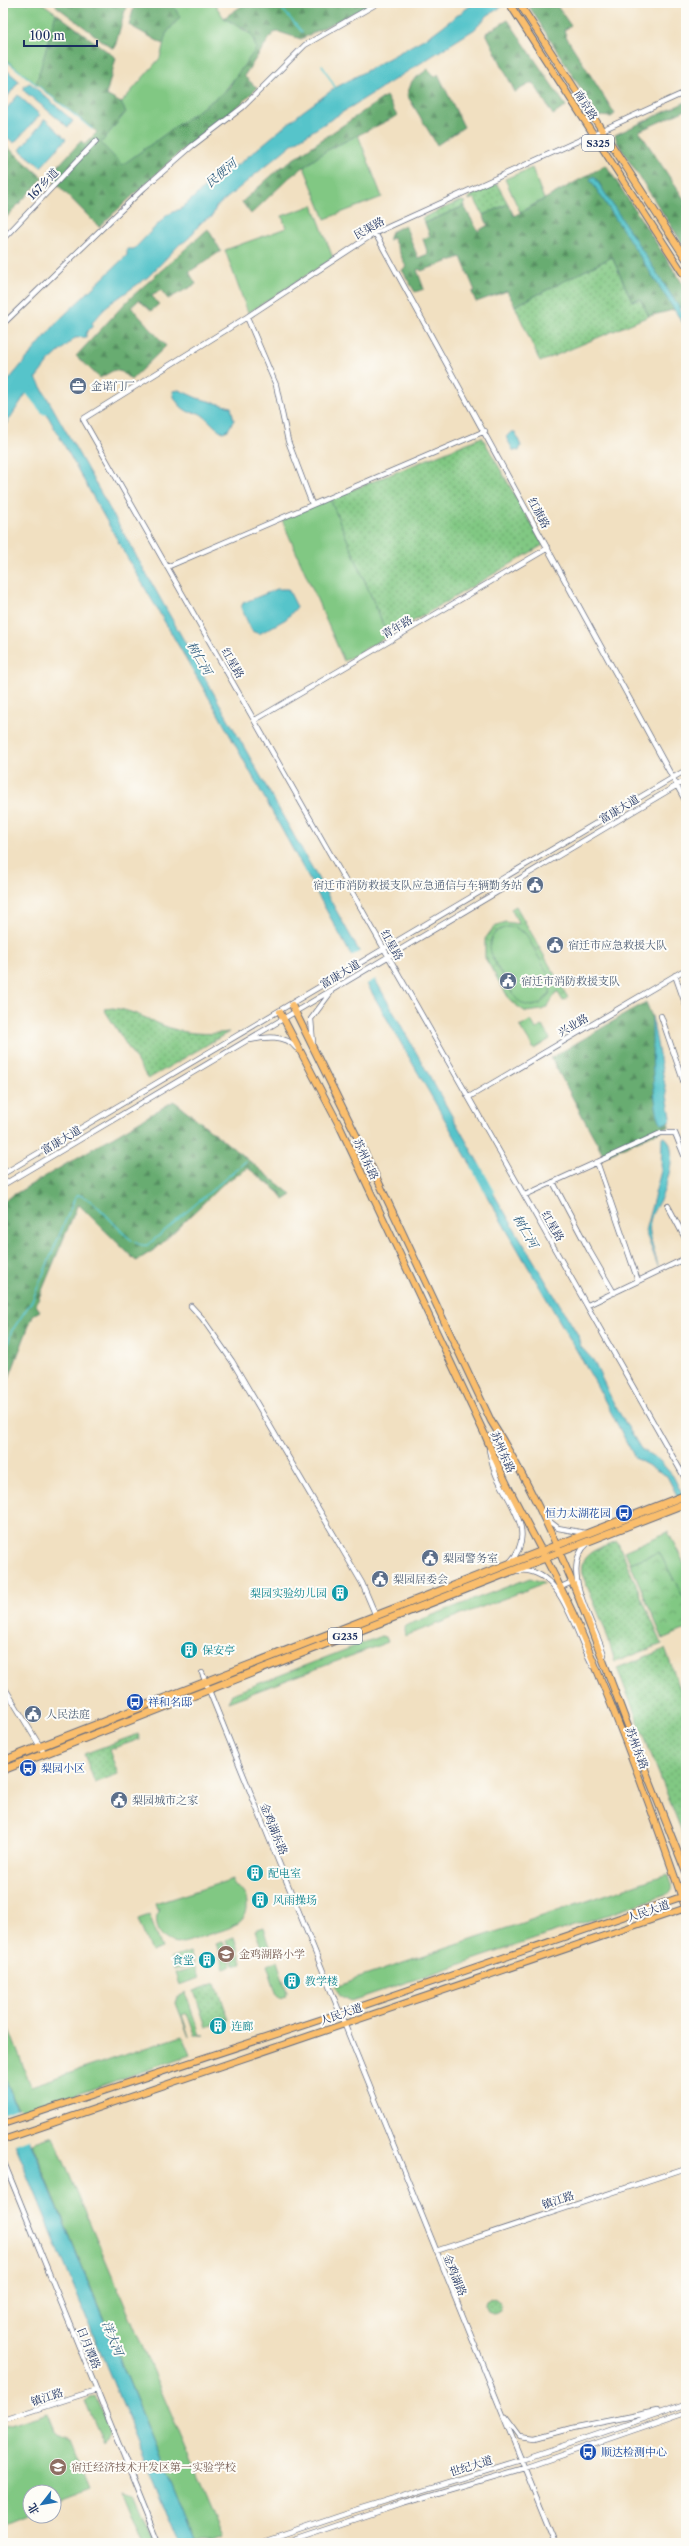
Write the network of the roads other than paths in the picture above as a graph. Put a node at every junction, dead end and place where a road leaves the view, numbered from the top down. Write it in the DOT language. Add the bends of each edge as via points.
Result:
graph roads {
  1 [pos="378,3"];
  2 [pos="519,3"];
  3 [pos="511,5"];
  4 [pos="686,92"];
  5 [pos="602,131"];
  6 [pos="593,135"];
  7 [pos="96,141"];
  8 [pos="375,233"];
  9 [pos="3,239"];
  10 [pos="686,259"];
  11 [pos="686,278"];
  12 [pos="247,317"];
  13 [pos="3,324"];
  14 [pos="83,419"];
  15 [pos="485,430"];
  16 [pos="312,504"];
  17 [pos="548,548"];
  18 [pos="167,567"];
  19 [pos="255,720"];
  20 [pos="686,770"];
  21 [pos="673,778"];
  22 [pos="686,780"];
  23 [pos="677,785"];
  24 [pos="686,802"];
  25 [pos="385,949"];
  26 [pos="388,956"];
  27 [pos="686,969"];
  28 [pos="675,976"];
  29 [pos="336,987"];
  30 [pos="292,1004"];
  31 [pos="686,1006"];
  32 [pos="280,1012"];
  33 [pos="296,1012"];
  34 [pos="661,1016"];
  35 [pos="283,1019"];
  36 [pos="238,1037"];
  37 [pos="243,1042"];
  38 [pos="316,1055"];
  39 [pos="305,1060"];
  40 [pos="686,1089"];
  41 [pos="469,1097"];
  42 [pos="31,1158"];
  43 [pos="686,1160"];
  44 [pos="597,1162"];
  45 [pos="36,1165"];
  46 [pos="3,1174"];
  47 [pos="553,1182"];
  48 [pos="3,1185"];
  49 [pos="525,1195"];
  50 [pos="668,1206"];
  51 [pos="686,1240"];
  52 [pos="686,1258"];
  53 [pos="638,1281"];
  54 [pos="614,1293"];
  55 [pos="588,1305"];
  56 [pos="191,1306"];
  57 [pos="485,1435"];
  58 [pos="686,1480"];
  59 [pos="686,1495"];
  60 [pos="686,1503"];
  61 [pos="541,1514"];
  62 [pos="590,1536"];
  63 [pos="558,1549"];
  64 [pos="542,1550"];
  65 [pos="546,1558"];
  66 [pos="507,1565"];
  67 [pos="510,1572"];
  68 [pos="572,1582"];
  69 [pos="561,1587"];
  70 [pos="376,1616"];
  71 [pos="608,1672"];
  72 [pos="202,1673"];
  73 [pos="598,1675"];
  74 [pos="205,1681"];
  75 [pos="3,1685"];
  76 [pos="208,1689"];
  77 [pos="40,1746"];
  78 [pos="44,1753"];
  79 [pos="3,1761"];
  80 [pos="3,1770"];
  81 [pos="686,1873"];
  82 [pos="684,1896"];
  83 [pos="686,1909"];
  84 [pos="377,2001"];
  85 [pos="381,2012"];
  86 [pos="338,2014"];
  87 [pos="343,2024"];
  88 [pos="304,2025"];
  89 [pos="309,2036"];
  90 [pos="3,2124"];
  91 [pos="3,2140"];
  92 [pos="3,2160"];
  93 [pos="686,2168"];
  94 [pos="436,2250"];
  95 [pos="96,2390"];
  96 [pos="686,2404"];
  97 [pos="499,2405"];
  98 [pos="686,2412"];
  99 [pos="3,2420"];
  100 [pos="521,2460"];
  101 [pos="524,2468"];
  102 [pos="159,2543"];
  103 [pos="260,2543"];
  104 [pos="285,2543"];
  105 [pos="555,2543"];
  1 -- 13 [label="street" via="306,45 242,107 144,188"];
  2 -- 5 [label="main road, 南京路 / S325"];
  3 -- 6 [label="main road, 南京路 / S325"];
  4 -- 5 [label="street, 民渠路"];
  5 -- 6 [label="street, 民渠路"];
  5 -- 10 [label="main road, 南京路 / S325"];
  6 -- 8 [label="street, 民渠路"];
  6 -- 11 [label="main road, 南京路 / S325"];
  7 -- 9 [label="street, 167乡道"];
  8 -- 12 [label="street, 民渠路"];
  8 -- 15 [label="street, 红旗路"];
  12 -- 14 [label="street, 民渠路"];
  12 -- 16 [label="street" via="276,385 288,441"];
  14 -- 18 [label="street, 红星路"];
  15 -- 16 [label="street"];
  15 -- 17 [label="street, 红旗路"];
  16 -- 18 [label="street"];
  17 -- 19 [label="street, 青年路"];
  17 -- 21 [label="street, 红旗路"];
  18 -- 19 [label="street, 红星路"];
  19 -- 25 [label="street, 红星路"];
  20 -- 21 [label="street, 富康大道"];
  21 -- 23 [label="street, 红旗路"];
  21 -- 25 [label="street, 富康大道"];
  22 -- 23 [label="street, 富康大道"];
  23 -- 24 [label="street, 红旗路"];
  23 -- 26 [label="street, 富康大道"];
  25 -- 26 [label="street, 红星路"];
  25 -- 30 [label="street, 富康大道"];
  26 -- 29 [label="street, 富康大道"];
  26 -- 41 [label="street, 红星路"];
  27 -- 28 [label="street, 兴业路"];
  28 -- 31 [label="street"];
  28 -- 41 [label="street, 兴业路"];
  29 -- 33 [label="street, 富康大道"];
  29 -- 38 [label="street" via="311,1020"];
  30 -- 32 [label="street, 富康大道"];
  30 -- 33 [label="main road, 苏州东路"];
  32 -- 35 [label="main road, 苏州东路"];
  32 -- 36 [label="street, 富康大道"];
  33 -- 35 [label="street, 富康大道"];
  33 -- 38 [label="main road, 苏州东路"];
  34 -- 40 [label="street"];
  35 -- 37 [label="street, 富康大道"];
  35 -- 39 [label="main road, 苏州东路"];
  36 -- 37 [label="street"];
  36 -- 42 [label="street, 富康大道"];
  37 -- 39 [label="street" via="267,1037 281,1039 293,1044"];
  37 -- 45 [label="street, 富康大道"];
  38 -- 61 [label="main road, 苏州东路" via="491,1421 511,1453"];
  39 -- 57 [label="main road, 苏州东路" via="340,1127"];
  41 -- 49 [label="street, 红星路"];
  42 -- 45 [label="street"];
  42 -- 46 [label="street, 富康大道"];
  43 -- 44 [label="street" via="675,1133 672,1132 661,1133"];
  44 -- 47 [label="street"];
  44 -- 53 [label="street"];
  45 -- 48 [label="street, 富康大道"];
  47 -- 49 [label="street"];
  47 -- 54 [label="street"];
  49 -- 55 [label="street, 红星路"];
  50 -- 51 [label="street"];
  52 -- 53 [label="street"];
  53 -- 54 [label="street"];
  54 -- 55 [label="street"];
  55 -- 58 [label="street, 红星路"];
  56 -- 70 [label="street" via="232,1361 362,1583"];
  57 -- 64 [label="main road, 苏州东路" via="498,1467"];
  57 -- 66 [label="street" via="497,1476 523,1531 520,1548"];
  59 -- 62 [label="highway, G235"];
  60 -- 62 [label="highway, G235"];
  61 -- 62 [label="street" via="558,1528"];
  61 -- 63 [label="main road, 苏州东路"];
  62 -- 63 [label="highway, G235"];
  62 -- 71 [label="street" via="580,1554 575,1579 596,1632"];
  63 -- 64 [label="highway, G235"];
  63 -- 65 [label="highway, G235"];
  63 -- 68 [label="main road, 苏州东路"];
  64 -- 65 [label="main road, 苏州东路"];
  64 -- 66 [label="highway, G235"];
  65 -- 67 [label="highway, G235"];
  65 -- 69 [label="main road, 苏州东路"];
  66 -- 70 [label="highway, G235"];
  67 -- 73 [label="street" via="530,1572 554,1584"];
  67 -- 76 [label="highway, G235"];
  68 -- 69 [label="street"];
  68 -- 71 [label="main road, 苏州东路" via="589,1619"];
  69 -- 73 [label="main road, 苏州东路"];
  70 -- 74 [label="highway, G235"];
  71 -- 81 [label="main road, 苏州东路"];
  72 -- 74 [label="street, 金鸡湖东路"];
  73 -- 82 [label="main road, 苏州东路"];
  74 -- 76 [label="street, 金鸡湖东路"];
  74 -- 77 [label="highway, G235"];
  75 -- 77 [label="street"];
  76 -- 78 [label="highway, G235"];
  76 -- 86 [label="street, 金鸡湖东路"];
  77 -- 78 [label="street"];
  77 -- 79 [label="highway, G235"];
  78 -- 80 [label="highway, G235"];
  82 -- 83 [label="main road, 苏州东路"];
  82 -- 84 [label="main road, 人民大道"];
  83 -- 85 [label="main road, 人民大道"];
  84 -- 85 [label="main road" via="376,2009"];
  84 -- 86 [label="main road, 人民大道"];
  85 -- 87 [label="main road, 人民大道"];
  86 -- 87 [label="street, 金鸡湖路"];
  86 -- 88 [label="main road, 人民大道"];
  87 -- 89 [label="main road, 人民大道"];
  87 -- 94 [label="street, 金鸡湖路"];
  88 -- 89 [label="main road" via="311,2029"];
  88 -- 90 [label="main road, 人民大道"];
  89 -- 91 [label="main road, 人民大道"];
  92 -- 95 [label="street, 日月潭路"];
  93 -- 94 [label="street, 镇江路"];
  94 -- 97 [label="street, 金鸡湖路"];
  95 -- 99 [label="street, 镇江路"];
  95 -- 102 [label="street, 日月潭路"];
  96 -- 97 [label="street" via="535,2438 520,2436 515,2432"];
  96 -- 100 [label="street, 世纪大道"];
  97 -- 100 [label="street, 金鸡湖路"];
  98 -- 101 [label="street, 世纪大道"];
  100 -- 101 [label="street, 金鸡湖路"];
  100 -- 103 [label="street, 世纪大道"];
  101 -- 104 [label="street, 世纪大道" via="401,2504"];
  101 -- 105 [label="street, 金鸡湖路"];
}
